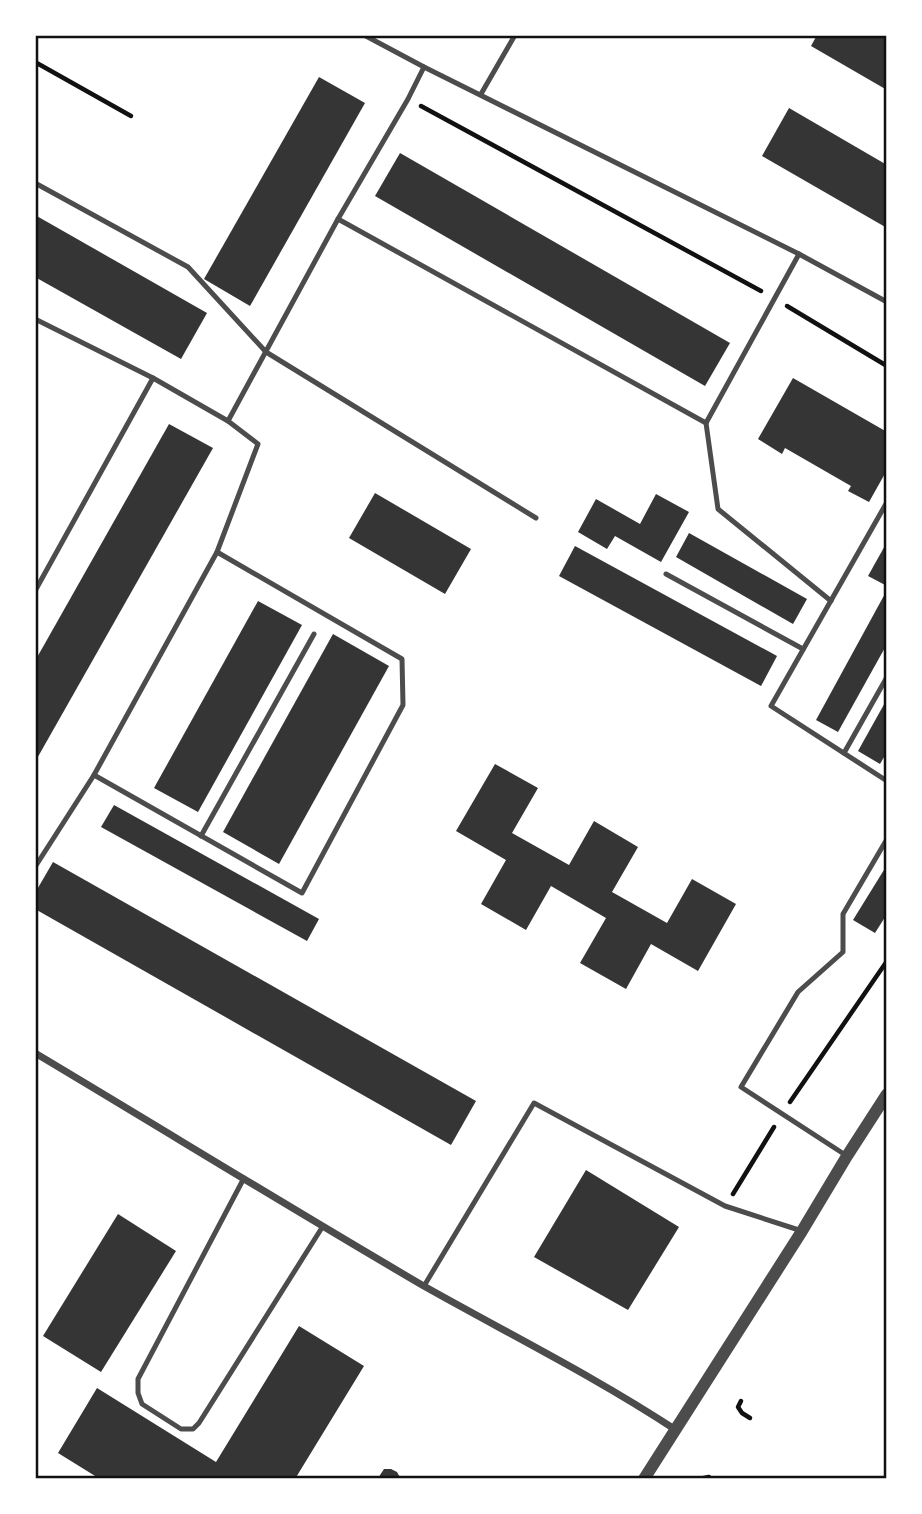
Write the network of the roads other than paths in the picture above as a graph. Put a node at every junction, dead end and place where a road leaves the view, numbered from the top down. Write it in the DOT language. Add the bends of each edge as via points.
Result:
graph roads {
  1 [pos="364,35"];
  2 [pos="515,35"];
  3 [pos="424,67"];
  4 [pos="481,94"];
  5 [pos="35,183"];
  6 [pos="338,219"];
  7 [pos="799,254"];
  8 [pos="887,302"];
  9 [pos="35,319"];
  10 [pos="266,352"];
  11 [pos="153,378"];
  12 [pos="228,421"];
  13 [pos="706,424"];
  14 [pos="887,502"];
  15 [pos="536,518"];
  16 [pos="217,552"];
  17 [pos="666,574"];
  18 [pos="35,591"];
  19 [pos="831,601"];
  20 [pos="314,634"];
  21 [pos="803,649"];
  22 [pos="887,677"];
  23 [pos="844,753"];
  24 [pos="94,775"];
  25 [pos="887,781"];
  26 [pos="201,836"];
  27 [pos="887,839"];
  28 [pos="35,867"];
  29 [pos="35,1052"];
  30 [pos="887,1094"];
  31 [pos="847,1156"];
  32 [pos="244,1178"];
  33 [pos="323,1226"];
  34 [pos="802,1231"];
  35 [pos="424,1286"];
  36 [pos="676,1430"];
  37 [pos="645,1479"];
  1 -- 3 [label="lane"];
  2 -- 4 [label="lane"];
  3 -- 4 [label="lane"];
  3 -- 6 [label="lane"];
  4 -- 7 [label="lane"];
  5 -- 10 [label="lane" via="188,267"];
  6 -- 10 [label="lane"];
  6 -- 13 [label="lane"];
  7 -- 8 [label="lane"];
  7 -- 13 [label="lane"];
  9 -- 11 [label="lane"];
  10 -- 12 [label="lane"];
  10 -- 15 [label="lane"];
  11 -- 12 [label="lane"];
  11 -- 18 [label="lane"];
  12 -- 16 [label="lane" via="258,444"];
  13 -- 19 [label="lane" via="718,509"];
  14 -- 19 [label="lane"];
  16 -- 24 [label="lane"];
  16 -- 26 [label="lane" via="402,659 403,705 302,893"];
  17 -- 21 [label="lane"];
  19 -- 21 [label="lane"];
  20 -- 26 [label="lane"];
  21 -- 23 [label="lane" via="771,706"];
  22 -- 23 [label="lane"];
  23 -- 25 [label="lane"];
  24 -- 26 [label="lane"];
  24 -- 28 [label="lane"];
  27 -- 31 [label="lane" via="843,914 843,952 798,992 741,1087"];
  29 -- 32 [label="street"];
  30 -- 31 [label="street"];
  31 -- 34 [label="street"];
  32 -- 33 [label="street"];
  32 -- 33 [label="lane" via="138,1379 142,1404 181,1429 193,1429 200,1423"];
  33 -- 35 [label="street"];
  34 -- 35 [label="lane" via="725,1206 534,1103"];
  34 -- 36 [label="street"];
  35 -- 36 [label="street"];
  36 -- 37 [label="street"];
}
